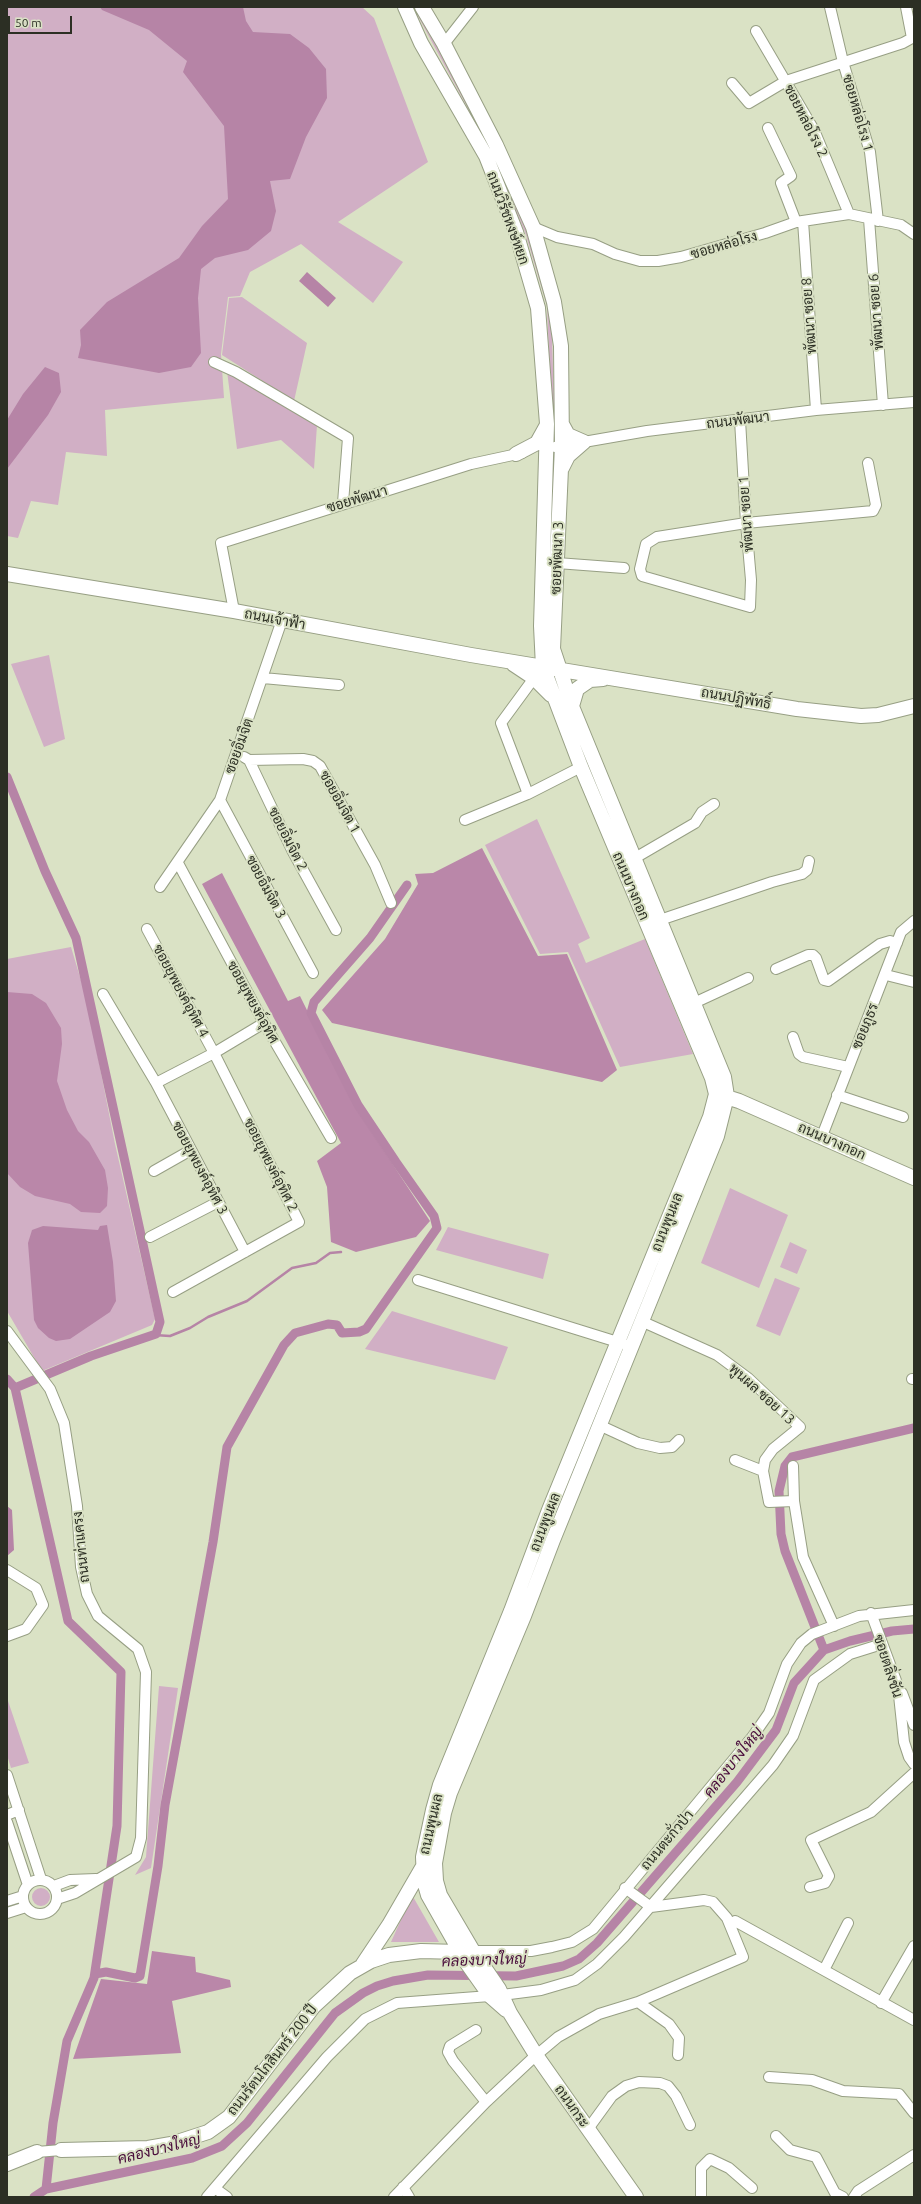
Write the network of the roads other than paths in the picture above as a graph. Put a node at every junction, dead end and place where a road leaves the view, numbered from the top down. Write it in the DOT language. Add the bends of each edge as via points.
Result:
graph roads {
  1 [pos="406,7"];
  2 [pos="422,7"];
  3 [pos="473,7"];
  4 [pos="830,7"];
  5 [pos="906,7"];
  6 [pos="756,31"];
  7 [pos="444,44"];
  8 [pos="843,62"];
  9 [pos="786,81"];
  10 [pos="732,83"];
  11 [pos="768,128"];
  12 [pos="849,214"];
  13 [pos="874,220"];
  14 [pos="799,222"];
  15 [pos="533,227"];
  16 [pos="914,234"];
  17 [pos="214,362"];
  18 [pos="914,402"];
  19 [pos="883,405"];
  20 [pos="816,410"];
  21 [pos="740,420"];
  22 [pos="548,424"];
  23 [pos="562,424"];
  24 [pos="584,442"];
  25 [pos="562,446"];
  26 [pos="548,448"];
  27 [pos="516,454"];
  28 [pos="868,463"];
  29 [pos="547,470"];
  30 [pos="561,470"];
  31 [pos="343,503"];
  32 [pos="746,523"];
  33 [pos="557,563"];
  34 [pos="624,568"];
  35 [pos="7,574"];
  36 [pos="234,611"];
  37 [pos="282,620"];
  38 [pos="558,669"];
  39 [pos="539,672"];
  40 [pos="263,678"];
  41 [pos="618,678"];
  42 [pos="339,685"];
  43 [pos="572,706"];
  44 [pos="914,706"];
  45 [pos="237,753"];
  46 [pos="249,760"];
  47 [pos="582,767"];
  48 [pos="528,794"];
  49 [pos="220,800"];
  50 [pos="714,804"];
  51 [pos="465,820"];
  52 [pos="635,858"];
  53 [pos="809,861"];
  54 [pos="178,863"];
  55 [pos="160,887"];
  56 [pos="391,903"];
  57 [pos="660,920"];
  58 [pos="914,921"];
  59 [pos="147,929"];
  60 [pos="336,930"];
  61 [pos="897,943"];
  62 [pos="776,969"];
  63 [pos="313,973"];
  64 [pos="886,975"];
  65 [pos="748,978"];
  66 [pos="914,982"];
  67 [pos="103,994"];
  68 [pos="694,1003"];
  69 [pos="264,1023"];
  70 [pos="793,1037"];
  71 [pos="214,1053"];
  72 [pos="848,1067"];
  73 [pos="156,1083"];
  74 [pos="722,1095"];
  75 [pos="837,1095"];
  76 [pos="903,1117"];
  77 [pos="822,1136"];
  78 [pos="331,1138"];
  79 [pos="191,1150"];
  80 [pos="154,1172"];
  81 [pos="914,1178"];
  82 [pos="218,1202"];
  83 [pos="150,1237"];
  84 [pos="245,1252"];
  85 [pos="418,1280"];
  86 [pos="173,1292"];
  87 [pos="641,1321"];
  88 [pos="7,1331"];
  89 [pos="624,1344"];
  90 [pos="599,1425"];
  91 [pos="679,1440"];
  92 [pos="735,1460"];
  93 [pos="793,1466"];
  94 [pos="763,1471"];
  95 [pos="791,1502"];
  96 [pos="7,1570"];
  97 [pos="914,1610"];
  98 [pos="871,1613"];
  99 [pos="834,1626"];
  100 [pos="7,1636"];
  101 [pos="882,1644"];
  102 [pos="898,1686"];
  103 [pos="914,1725"];
  104 [pos="914,1764"];
  105 [pos="914,1774"];
  106 [pos="7,1775"];
  107 [pos="19,1810"];
  108 [pos="7,1815"];
  109 [pos="7,1822"];
  110 [pos="422,1868"];
  111 [pos="41,1879"];
  112 [pos="98,1879"];
  113 [pos="28,1885"];
  114 [pos="54,1886"];
  115 [pos="810,1887"];
  116 [pos="625,1888"];
  117 [pos="23,1896"];
  118 [pos="58,1899"];
  119 [pos="7,1901"];
  120 [pos="26,1907"];
  121 [pos="651,1907"];
  122 [pos="7,1913"];
  123 [pos="735,1921"];
  124 [pos="848,1923"];
  125 [pos="914,1946"];
  126 [pos="466,1955"];
  127 [pos="361,1966"];
  128 [pos="824,1970"];
  129 [pos="495,1993"];
  130 [pos="638,2002"];
  131 [pos="881,2003"];
  132 [pos="914,2020"];
  133 [pos="476,2030"];
  134 [pos="536,2055"];
  135 [pos="678,2055"];
  136 [pos="769,2077"];
  137 [pos="486,2102"];
  138 [pos="914,2113"];
  139 [pos="690,2125"];
  140 [pos="588,2129"];
  141 [pos="776,2136"];
  142 [pos="61,2150"];
  143 [pos="37,2152"];
  144 [pos="914,2156"];
  145 [pos="7,2164"];
  146 [pos="403,2187"];
  147 [pos="752,2188"];
  148 [pos="216,2189"];
  149 [pos="207,2197"];
  150 [pos="227,2197"];
  151 [pos="394,2197"];
  152 [pos="409,2197"];
  153 [pos="636,2197"];
  154 [pos="701,2197"];
  155 [pos="843,2197"];
  156 [pos="854,2197"];
  1 -- 22 [label="main road, ถนนวิรัชหงษ์หยก" via="421,43 486,156 516,232 538,308"];
  2 -- 7 [label="main road, ถนนวิรัชหงษ์หยก"];
  3 -- 7 [label="street"];
  4 -- 8 [label="street, ซอยหล่อโรง 1"];
  5 -- 8 [label="street" via="912,38"];
  6 -- 9 [label="street, ซอยหล่อโรง 2"];
  7 -- 15 [label="main road, ถนนวิรัชหงษ์หยก" via="496,145"];
  8 -- 9 [label="street"];
  8 -- 13 [label="street, ซอยหล่อโรง 1" via="870,152"];
  9 -- 10 [label="street" via="749,103"];
  9 -- 12 [label="street, ซอยหล่อโรง 2" via="814,130"];
  11 -- 14 [label="street, พัฒนา ซอย 8" via="791,176 781,183"];
  12 -- 13 [label="street, ซอยหล่อโรง"];
  12 -- 14 [label="street, ซอยหล่อโรง"];
  13 -- 16 [label="street, ซอยหล่อโรง" via="901,225"];
  13 -- 19 [label="street, พัฒนา ซอย 6"];
  14 -- 15 [label="street, ซอยหล่อโรง" via="729,244 658,261 615,254 593,244 557,237"];
  14 -- 20 [label="street, พัฒนา ซอย 8"];
  15 -- 23 [label="main road, ถนนวิรัชหงษ์หยก" via="554,302 561,346"];
  17 -- 31 [label="street" via="236,372 348,438"];
  18 -- 19 [label="street, ถนนพัฒนา"];
  19 -- 20 [label="street, ถนนพัฒนา"];
  20 -- 21 [label="street, ถนนพัฒนา"];
  21 -- 24 [label="street, ถนนพัฒนา" via="647,431"];
  21 -- 32 [label="street, พัฒนา ซอย 1"];
  22 -- 26 [label="main road, ถนนวิรัชหงษ์หยก"];
  22 -- 27 [label="main road" via="537,443"];
  23 -- 24 [label="main road" via="568,435"];
  23 -- 25 [label="main road, ถนนวิรัชหงษ์หยก"];
  24 -- 25 [label="street, ถนนพัฒนา"];
  24 -- 30 [label="main road" via="568,456"];
  25 -- 26 [label="street, ซอยพัฒนา"];
  25 -- 30 [label="main road, ซอยพัฒนา 3"];
  26 -- 27 [label="street, ซอยพัฒนา"];
  26 -- 29 [label="main road, ซอยพัฒนา 3"];
  27 -- 29 [label="main road" via="538,457 543,460"];
  27 -- 31 [label="street, ซอยพัฒนา" via="471,464"];
  28 -- 32 [label="street" via="876,505 873,511"];
  29 -- 39 [label="main road, ซอยพัฒนา 3"];
  30 -- 33 [label="main road, ซอยพัฒนา 3"];
  31 -- 36 [label="street, ซอยพัฒนา" via="221,543"];
  32 -- 32 [label="street, พัฒนา ซอย 1" via="751,580 750,607 642,576 640,569 646,544 657,537"];
  33 -- 34 [label="street"];
  33 -- 38 [label="main road, ซอยพัฒนา 3" via="553,649"];
  35 -- 36 [label="main road, ถนนเจ้าฟ้า"];
  36 -- 37 [label="main road, ถนนเจ้าฟ้า"];
  37 -- 39 [label="main road, ถนนเจ้าฟ้า" via="508,660"];
  37 -- 40 [label="street, ซอยอิ่มจิต"];
  38 -- 39 [label="main road, ถนนปฏิพัทธิ์"];
  38 -- 41 [label="main road, ถนนปฏิพัทธิ์"];
  38 -- 43 [label="main road, ถนนบางกอก"];
  39 -- 47 [label="main road, ถนนบางกอก" via="556,701"];
  39 -- 48 [label="street" via="501,723"];
  40 -- 42 [label="street"];
  40 -- 45 [label="street, ซอยอิ่มจิต"];
  41 -- 43 [label="main road" via="590,680 577,689"];
  41 -- 44 [label="main road, ถนนปฏิพัทธิ์" via="847,715 878,716"];
  43 -- 52 [label="main road, ถนนบางกอก"];
  45 -- 46 [label="street"];
  45 -- 49 [label="street, ซอยอิ่มจิต"];
  46 -- 56 [label="street, ซอยอิ่มจิต 1" via="303,759 320,766 375,865"];
  46 -- 60 [label="street, ซอยอิ่มจิต 2" via="292,850"];
  47 -- 48 [label="street"];
  47 -- 74 [label="main road, ถนนบางกอก" via="712,1078"];
  48 -- 51 [label="street"];
  49 -- 54 [label="street, ซอยอิ่มจิต"];
  49 -- 63 [label="street, ซอยอิ่มจิต 3"];
  50 -- 52 [label="street" via="702,812 695,823"];
  52 -- 57 [label="main road, ถนนบางกอก"];
  53 -- 57 [label="street" via="807,870 802,874"];
  54 -- 55 [label="street, ซอยอิ่มจิต"];
  54 -- 69 [label="street, ซอยยุพยงค์อุทิศ"];
  57 -- 68 [label="main road, ถนนบางกอก"];
  58 -- 61 [label="street, ซอยภูธร" via="901,932"];
  59 -- 71 [label="street, ซอยยุพยงค์อุทิศ 4"];
  61 -- 62 [label="street" via="890,941 880,944 828,981 824,980 813,955 808,954"];
  61 -- 64 [label="street, ซอยภูธร"];
  64 -- 66 [label="street"];
  64 -- 72 [label="street, ซอยภูธร"];
  65 -- 68 [label="street"];
  67 -- 73 [label="street, ซอยยุพยงค์อุทิศ 3"];
  68 -- 74 [label="main road, ถนนบางกอก" via="724,1077"];
  69 -- 71 [label="street"];
  69 -- 78 [label="street, ซอยยุพยงค์อุทิศ"];
  70 -- 72 [label="street" via="799,1054 803,1057"];
  71 -- 73 [label="street"];
  71 -- 84 [label="street, ซอยยุพยงค์อุทิศ 2" via="299,1222"];
  72 -- 75 [label="street, ซอยภูธร"];
  73 -- 79 [label="street, ซอยยุพยงค์อุทิศ 3"];
  74 -- 77 [label="main road, ถนนบางกอก"];
  74 -- 87 [label="main road, ถนนพูนผล" via="717,1136"];
  74 -- 89 [label="main road, ถนนพูนผล" via="710,1117"];
  75 -- 76 [label="street"];
  75 -- 77 [label="street, ซอยภูธร"];
  77 -- 81 [label="main road, ถนนบางกอก"];
  79 -- 80 [label="street"];
  79 -- 82 [label="street, ซอยยุพยงค์อุทิศ 3"];
  82 -- 83 [label="street"];
  82 -- 84 [label="street, ซอยยุพยงค์อุทิศ 3"];
  84 -- 86 [label="street"];
  85 -- 89 [label="street"];
  87 -- 89 [label="main road, ถนนพูนผล"];
  87 -- 94 [label="street, พูนผล ซอย 13" via="717,1354 748,1378 800,1427 773,1450 765,1460"];
  88 -- 112 [label="street, ถนนท่าแครง" via="50,1389 64,1423 77,1506 81,1567 87,1594 98,1616 138,1649 146,1672 141,1838 136,1857 121,1868"];
  89 -- 90 [label="main road, ถนนพูนผล"];
  89 -- 110 [label="main road, ถนนพูนผล" via="440,1785"];
  90 -- 91 [label="street" via="638,1443 660,1448 672,1447"];
  90 -- 126 [label="main road, ถนนพูนผล" via="444,1813 435,1863 436,1881"];
  92 -- 94 [label="street"];
  93 -- 95 [label="street"];
  94 -- 95 [label="street" via="769,1502"];
  95 -- 99 [label="street" via="803,1557"];
  96 -- 100 [label="street" via="36,1588 43,1605 26,1629"];
  97 -- 98 [label="street, ถนนตะกั่วป่า"];
  98 -- 99 [label="street, ถนนตะกั่วป่า"];
  98 -- 101 [label="street, ซอยตลิ่งชัน"];
  99 -- 116 [label="street, ถนนตะกั่วป่า" via="817,1632 801,1643 793,1654 769,1713 753,1736"];
  101 -- 102 [label="street, ซอยตลิ่งชัน"];
  101 -- 121 [label="street" via="850,1654 814,1680 792,1736 773,1766"];
  102 -- 103 [label="street"];
  102 -- 104 [label="street, ซอยตลิ่งชัน" via="904,1742 909,1758"];
  105 -- 115 [label="street" via="871,1812 811,1840 829,1876 825,1882"];
  106 -- 107 [label="street"];
  107 -- 108 [label="street"];
  107 -- 111 [label="street"];
  109 -- 113 [label="street"];
  110 -- 126 [label="main road, ถนนพูนผล" via="428,1895"];
  110 -- 127 [label="main road" via="389,1925"];
  111 -- 113 [label="street"];
  111 -- 114 [label="street"];
  112 -- 114 [label="street, ถนนท่าแครง" via="70,1880"];
  112 -- 118 [label="street, ถนนท่าแครง" via="76,1893"];
  113 -- 117 [label="street"];
  114 -- 118 [label="street"];
  116 -- 121 [label="street"];
  116 -- 126 [label="street, ถนนตะกั่วป่า" via="594,1929 572,1942 531,1951"];
  117 -- 119 [label="street"];
  117 -- 120 [label="street"];
  118 -- 120 [label="street" via="53,1909 42,1914 30,1911"];
  120 -- 122 [label="street"];
  121 -- 129 [label="street" via="597,1964 574,1980 541,1990"];
  121 -- 130 [label="street" via="704,1900 713,1902 727,1918 743,1957"];
  123 -- 128 [label="street"];
  124 -- 128 [label="street"];
  125 -- 131 [label="street"];
  126 -- 127 [label="main road, ถนนรัตนโกสินทร์ 200 ปี" via="421,1951 397,1953 380,1957"];
  126 -- 129 [label="main road, ถนนกระ"];
  126 -- 129 [label="main road, ถนนกระ" via="481,1963"];
  127 -- 142 [label="main road, ถนนรัตนโกสินทร์ 200 ปี" via="339,1981 314,2006 239,2106 218,2126 186,2140 148,2148"];
  128 -- 131 [label="street"];
  129 -- 134 [label="main road, ถนนกระ"];
  129 -- 148 [label="street" via="397,2003 365,2019 327,2058"];
  130 -- 134 [label="street" via="599,2014 558,2037"];
  130 -- 135 [label="street" via="669,2024 679,2038"];
  131 -- 132 [label="street"];
  133 -- 137 [label="street" via="450,2046 448,2052"];
  134 -- 137 [label="street"];
  134 -- 140 [label="main road, ถนนกระ"];
  136 -- 138 [label="street" via="812,2080 843,2091 899,2094"];
  137 -- 146 [label="street"];
  139 -- 140 [label="street" via="676,2096 668,2086 639,2082 626,2086 612,2096"];
  140 -- 153 [label="main road, ถนนกระ"];
  141 -- 155 [label="street" via="790,2150 816,2157 835,2193"];
  142 -- 143 [label="street, ถนนรัตนโกสินทร์ 200 ปี"];
  143 -- 145 [label="main road, ถนนรัตนโกสินทร์ 200 ปี"];
  144 -- 156 [label="street" via="858,2191"];
  146 -- 151 [label="street"];
  146 -- 152 [label="street"];
  147 -- 154 [label="street" via="730,2168 710,2158 701,2168"];
  148 -- 149 [label="street"];
  148 -- 150 [label="street"];
}
